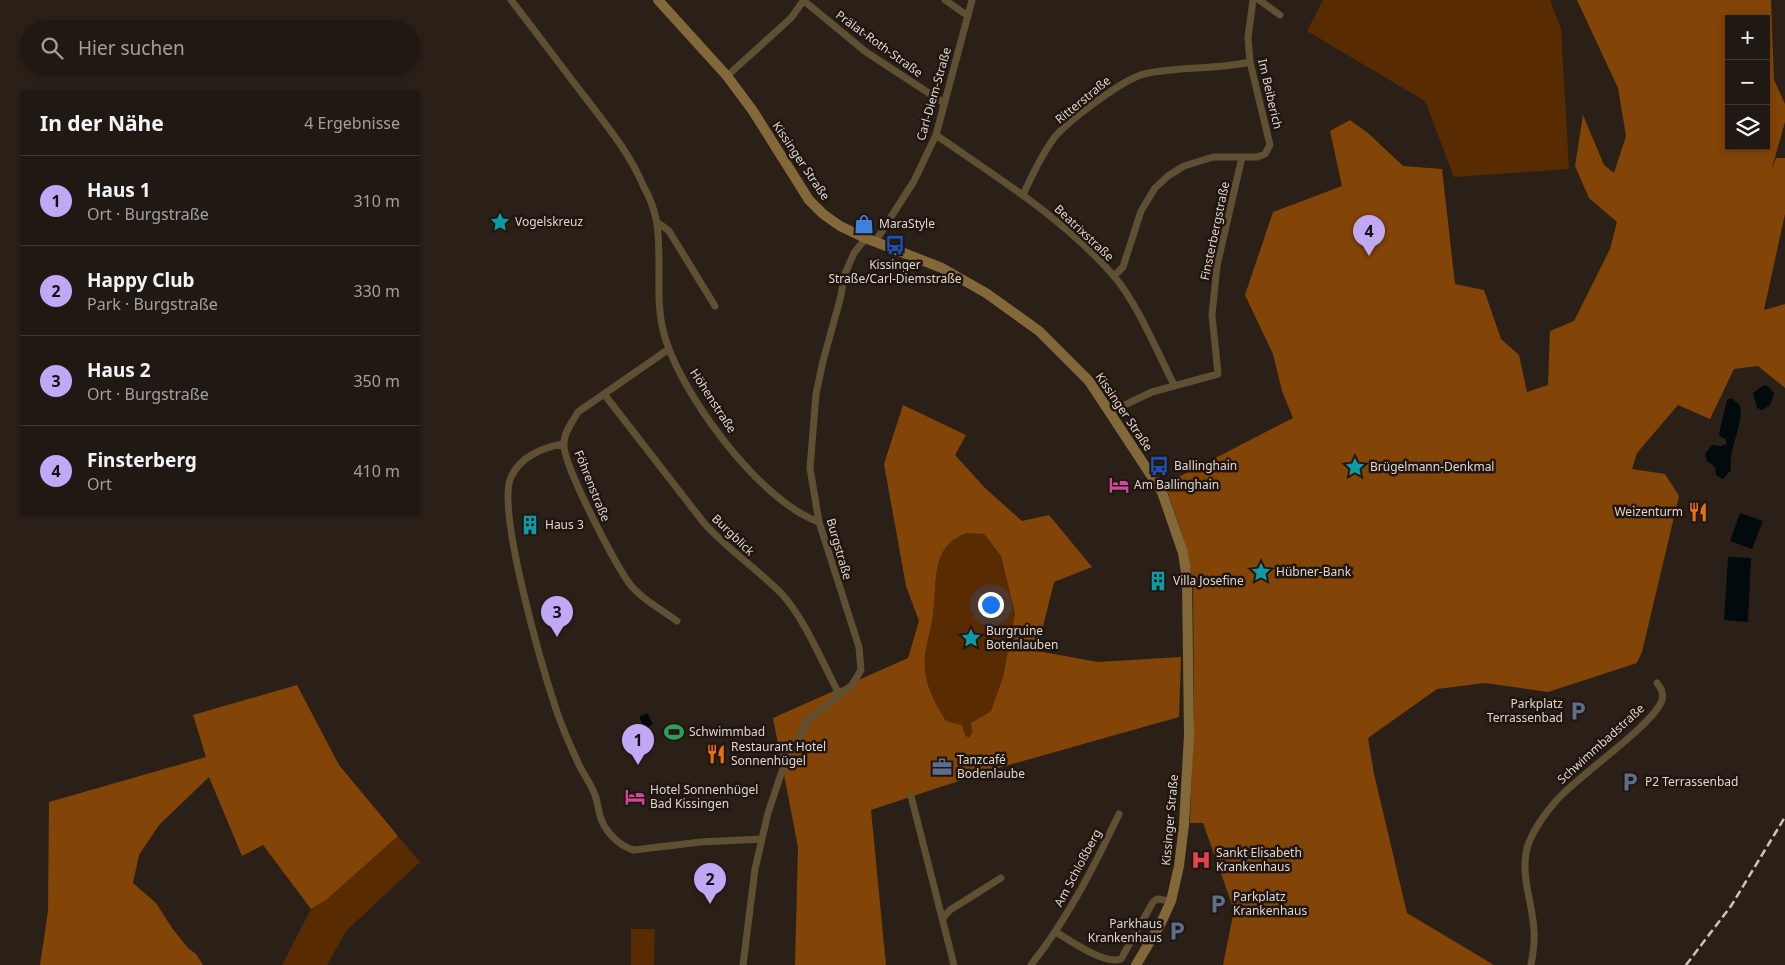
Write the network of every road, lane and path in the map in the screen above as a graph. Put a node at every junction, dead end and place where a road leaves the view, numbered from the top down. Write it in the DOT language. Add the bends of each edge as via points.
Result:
graph roads {
  1 [pos="512,0"];
  2 [pos="658,0"];
  3 [pos="804,0"];
  4 [pos="945,0"];
  5 [pos="972,0"];
  6 [pos="1254,0"];
  7 [pos="1259,0"];
  8 [pos="1280,15"];
  9 [pos="968,16"];
  10 [pos="1250,62"];
  11 [pos="727,76"];
  12 [pos="944,102"];
  13 [pos="936,135"];
  14 [pos="1242,157"];
  15 [pos="1024,195"];
  16 [pos="657,222"];
  17 [pos="871,240"];
  18 [pos="1114,276"];
  19 [pos="714,306"];
  20 [pos="670,349"];
  21 [pos="1174,385"];
  22 [pos="604,394"];
  23 [pos="1110,412"];
  24 [pos="563,444"];
  25 [pos="819,522"];
  26 [pos="677,621"];
  27 [pos="1657,683"];
  28 [pos="839,694"];
  29 [pos="911,796"];
  30 [pos="1119,814"];
  31 [pos="762,839"];
  32 [pos="1001,878"];
  33 [pos="1171,901"];
  34 [pos="943,918"];
  35 [pos="1056,932"];
  36 [pos="743,965"];
  37 [pos="954,965"];
  38 [pos="1031,965"];
  39 [pos="1136,965"];
  40 [pos="1531,965"];
  1 -- 16 [label="street, Höhenstraße" via="630,159 644,185"];
  2 -- 11 [label="street, Kissinger Straße"];
  3 -- 11 [label="street" via="791,18"];
  3 -- 12 [label="street, Prälat-Roth-Straße" via="866,52"];
  4 -- 9 [label="street"];
  5 -- 9 [label="street, Carl-Diem-Straße"];
  6 -- 10 [label="street, Im Beiberich" via="1248,37"];
  7 -- 8 [label="street"];
  9 -- 12 [label="street, Carl-Diem-Straße"];
  10 -- 14 [label="street, Im Beiberich" via="1270,144 1265,154 1257,158"];
  10 -- 15 [label="street, Ritterstraße" via="1160,71 1129,79 1107,93 1056,137 1033,172"];
  11 -- 17 [label="street, Kissinger Straße" via="809,200 840,226"];
  12 -- 13 [label="street, Carl-Diem-Straße"];
  13 -- 15 [label="street, Beatrixstraße"];
  13 -- 17 [label="street, Carl-Diem-Straße" via="914,181"];
  14 -- 18 [label="street, Im Beiberich" via="1213,158 1184,166 1155,188 1141,211 1123,268"];
  14 -- 21 [label="street, Finsterbergstraße" via="1217,266 1212,334 1218,374"];
  15 -- 18 [label="street, Beatrixstraße" via="1077,239"];
  16 -- 19 [label="street, Höhenstraße" via="669,231"];
  16 -- 20 [label="street, Höhenstraße" via="661,312"];
  17 -- 23 [label="street, Kissinger Straße" via="942,268 1023,319 1089,380"];
  17 -- 25 [label="street, Burgstraße" via="854,253 844,276 816,394 810,468"];
  18 -- 21 [label="street, Beatrixstraße"];
  20 -- 22 [label="street, Föhrenstraße"];
  20 -- 25 [label="street, Höhenstraße" via="694,397 734,454 798,513"];
  21 -- 23 [label="street, Finsterbergstraße"];
  22 -- 24 [label="street, Föhrenstraße" via="578,412"];
  22 -- 28 [label="street, Burgblick" via="709,529 781,594 810,639"];
  23 -- 33 [label="street, Kissinger Straße" via="1162,492 1183,553 1187,579 1189,735 1183,840"];
  24 -- 26 [label="street, Föhrenstraße" via="598,531 630,584"];
  24 -- 31 [label="street" via="554,445 519,464 510,478 510,522 527,606 556,709 595,795 605,828 624,847 634,850 695,842"];
  25 -- 28 [label="street, Burgstraße" via="862,661 859,677"];
  27 -- 40 [label="street, Schwimmbadstraße" via="1663,695 1655,711 1571,785 1554,803 1531,839 1526,857 1527,892 1534,930"];
  28 -- 31 [label="street, Burgstraße" via="809,719 782,768"];
  29 -- 34 [label="street"];
  30 -- 35 [label="street, Am Schloßberg" via="1091,872"];
  31 -- 36 [label="street, Burgstraße"];
  32 -- 34 [label="street" via="950,910"];
  33 -- 35 [label="street" via="1157,899 1153,902 1121,959 1115,964 1098,959"];
  33 -- 39 [label="street, Kissinger Straße"];
  34 -- 37 [label="street"];
  35 -- 38 [label="street, Am Schloßberg"];
}
